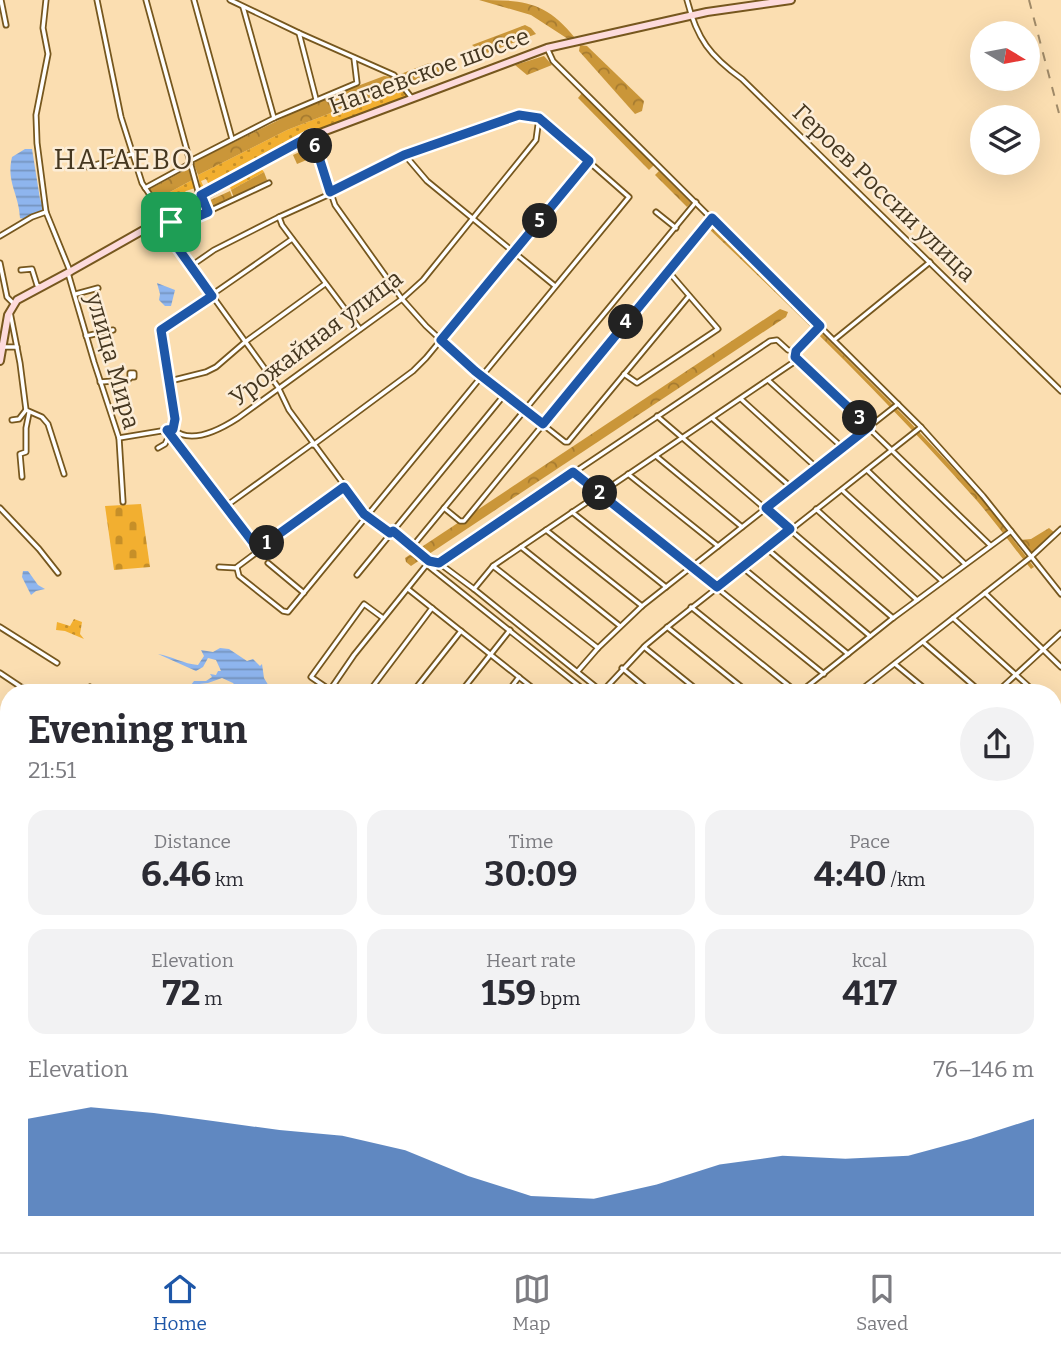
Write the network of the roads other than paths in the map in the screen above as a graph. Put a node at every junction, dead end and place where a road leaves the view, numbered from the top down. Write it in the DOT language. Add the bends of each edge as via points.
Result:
graph roads {
  1 [pos="1,0"];
  2 [pos="46,0"];
  3 [pos="97,0"];
  4 [pos="146,0"];
  5 [pos="194,0"];
  6 [pos="230,0"];
  7 [pos="687,0"];
  8 [pos="791,0"];
  9 [pos="243,7"];
  10 [pos="691,16"];
  11 [pos="6,25"];
  12 [pos="299,33"];
  13 [pos="547,48"];
  14 [pos="354,58"];
  15 [pos="411,97"];
  16 [pos="316,100"];
  17 [pos="274,118"];
  18 [pos="539,118"];
  19 [pos="312,135"];
  20 [pos="232,139"];
  21 [pos="132,154"];
  22 [pos="404,155"];
  23 [pos="589,161"];
  24 [pos="190,162"];
  25 [pos="88,167"];
  26 [pos="269,183"];
  27 [pos="145,188"];
  28 [pos="330,193"];
  29 [pos="201,195"];
  30 [pos="696,202"];
  31 [pos="47,212"];
  32 [pos="208,212"];
  33 [pos="656,212"];
  34 [pos="473,218"];
  35 [pos="712,218"];
  36 [pos="280,219"];
  37 [pos="165,220"];
  38 [pos="676,228"];
  39 [pos="0,236"];
  40 [pos="292,239"];
  41 [pos="514,252"];
  42 [pos="930,262"];
  43 [pos="0,263"];
  44 [pos="191,267"];
  45 [pos="21,270"];
  46 [pos="668,271"];
  47 [pos="69,272"];
  48 [pos="326,284"];
  49 [pos="556,286"];
  50 [pos="41,287"];
  51 [pos="98,288"];
  52 [pos="76,294"];
  53 [pos="212,296"];
  54 [pos="689,296"];
  55 [pos="402,299"];
  56 [pos="13,303"];
  57 [pos="9,310"];
  58 [pos="820,326"];
  59 [pos="360,329"];
  60 [pos="113,330"];
  61 [pos="3,333"];
  62 [pos="86,336"];
  63 [pos="441,340"];
  64 [pos="834,340"];
  65 [pos="245,342"];
  66 [pos="3,347"];
  67 [pos="17,347"];
  68 [pos="796,351"];
  69 [pos="795,357"];
  70 [pos="0,361"];
  71 [pos="624,374"];
  72 [pos="482,376"];
  73 [pos="131,377"];
  74 [pos="768,380"];
  75 [pos="170,381"];
  76 [pos="100,382"];
  77 [pos="278,387"];
  78 [pos="1061,391"];
  79 [pos="505,394"];
  80 [pos="740,399"];
  81 [pos="898,404"];
  82 [pos="525,410"];
  83 [pos="27,411"];
  84 [pos="657,416"];
  85 [pos="712,418"];
  86 [pos="12,420"];
  87 [pos="543,424"];
  88 [pos="869,427"];
  89 [pos="921,427"];
  90 [pos="173,429"];
  91 [pos="168,432"];
  92 [pos="683,437"];
  93 [pos="119,438"];
  94 [pos="313,444"];
  95 [pos="843,447"];
  96 [pos="158,448"];
  97 [pos="893,451"];
  98 [pos="656,456"];
  99 [pos="817,468"];
  100 [pos="867,470"];
  101 [pos="573,472"];
  102 [pos="64,474"];
  103 [pos="628,474"];
  104 [pos="22,477"];
  105 [pos="344,487"];
  106 [pos="792,488"];
  107 [pos="842,490"];
  108 [pos="600,494"];
  109 [pos="123,502"];
  110 [pos="226,506"];
  111 [pos="0,508"];
  112 [pos="444,508"];
  113 [pos="766,508"];
  114 [pos="816,509"];
  115 [pos="572,512"];
  116 [pos="367,515"];
  117 [pos="742,527"];
  118 [pos="790,529"];
  119 [pos="1061,529"];
  120 [pos="546,530"];
  121 [pos="1010,531"];
  122 [pos="392,532"];
  123 [pos="990,545"];
  124 [pos="718,546"];
  125 [pos="412,547"];
  126 [pos="521,547"];
  127 [pos="766,548"];
  128 [pos="258,549"];
  129 [pos="1031,557"];
  130 [pos="268,563"];
  131 [pos="428,563"];
  132 [pos="439,563"];
  133 [pos="965,564"];
  134 [pos="493,566"];
  135 [pos="219,567"];
  136 [pos="692,567"];
  137 [pos="742,567"];
  138 [pos="237,568"];
  139 [pos="434,570"];
  140 [pos="58,573"];
  141 [pos="357,575"];
  142 [pos="942,581"];
  143 [pos="666,587"];
  144 [pos="717,587"];
  145 [pos="408,589"];
  146 [pos="474,589"];
  147 [pos="304,593"];
  148 [pos="985,593"];
  149 [pos="1061,594"];
  150 [pos="917,600"];
  151 [pos="642,606"];
  152 [pos="691,607"];
  153 [pos="432,608"];
  154 [pos="383,618"];
  155 [pos="893,618"];
  156 [pos="953,618"];
  157 [pos="620,626"];
  158 [pos="0,627"];
  159 [pos="667,627"];
  160 [pos="510,630"];
  161 [pos="461,631"];
  162 [pos="1061,633"];
  163 [pos="870,636"];
  164 [pos="923,642"];
  165 [pos="644,647"];
  166 [pos="598,648"];
  167 [pos="1043,650"];
  168 [pos="490,654"];
  169 [pos="848,654"];
  170 [pos="57,663"];
  171 [pos="895,664"];
  172 [pos="1061,667"];
  173 [pos="622,668"];
  174 [pos="578,671"];
  175 [pos="0,673"];
  176 [pos="824,674"];
  177 [pos="1016,675"];
  178 [pos="519,677"];
  179 [pos="16,684"];
  180 [pos="320,684"];
  181 [pos="338,684"];
  182 [pos="375,684"];
  183 [pos="419,684"];
  184 [pos="467,684"];
  185 [pos="514,684"];
  186 [pos="528,684"];
  187 [pos="577,684"];
  188 [pos="593,684"];
  189 [pos="610,684"];
  190 [pos="641,684"];
  191 [pos="690,684"];
  192 [pos="738,684"];
  193 [pos="788,684"];
  194 [pos="811,684"];
  195 [pos="869,684"];
  196 [pos="919,684"];
  197 [pos="972,684"];
  198 [pos="1006,684"];
  199 [pos="1026,684"];
  1 -- 11 [label="street"];
  2 -- 31 [label="street, улица Мира" via="43,28 48,54 36,130"];
  3 -- 21 [label="street"];
  4 -- 24 [label="street"];
  5 -- 20 [label="street"];
  6 -- 9 [label="street"];
  7 -- 10 [label="street, Героев России улица"];
  8 -- 10 [label="street, Нагаевское шоссе"];
  9 -- 12 [label="street"];
  9 -- 17 [label="street"];
  10 -- 13 [label="street, Нагаевское шоссе"];
  10 -- 42 [label="street, Героев России улица" via="718,61 743,79"];
  12 -- 14 [label="street"];
  12 -- 16 [label="street"];
  13 -- 15 [label="street, Нагаевское шоссе"];
  13 -- 30 [label="street" via="553,61"];
  14 -- 15 [label="street" via="394,75"];
  14 -- 16 [label="street" via="357,83"];
  15 -- 19 [label="street, Нагаевское шоссе"];
  16 -- 17 [label="street"];
  17 -- 20 [label="street"];
  18 -- 22 [label="street" via="509,118"];
  18 -- 23 [label="street"];
  18 -- 34 [label="street, Урожайная улица" via="536,140"];
  19 -- 28 [label="street"];
  19 -- 29 [label="street, Нагаевское шоссе"];
  20 -- 24 [label="street"];
  21 -- 25 [label="street"];
  21 -- 27 [label="street"];
  22 -- 28 [label="street"];
  22 -- 34 [label="street" via="427,181"];
  23 -- 41 [label="street"];
  23 -- 49 [label="street" via="629,197"];
  24 -- 27 [label="street"];
  24 -- 29 [label="street"];
  26 -- 32 [label="street"];
  27 -- 37 [label="street"];
  28 -- 36 [label="street"];
  28 -- 55 [label="street"];
  29 -- 32 [label="street"];
  29 -- 37 [label="street, Нагаевское шоссе"];
  30 -- 35 [label="street"];
  30 -- 38 [label="street"];
  31 -- 39 [label="street"];
  31 -- 47 [label="street, улица Мира"];
  32 -- 37 [label="street" via="185,222"];
  33 -- 38 [label="street"];
  34 -- 41 [label="street"];
  34 -- 55 [label="street, Урожайная улица"];
  35 -- 46 [label="street"];
  35 -- 58 [label="street"];
  36 -- 40 [label="street"];
  36 -- 44 [label="street" via="214,250"];
  37 -- 44 [label="street"];
  37 -- 47 [label="street, Нагаевское шоссе"];
  38 -- 82 [label="street"];
  40 -- 48 [label="street"];
  40 -- 53 [label="street"];
  41 -- 49 [label="street"];
  41 -- 63 [label="street"];
  42 -- 64 [label="street"];
  42 -- 78 [label="street, Героев России улица"];
  43 -- 56 [label="street" via="7,297"];
  44 -- 53 [label="street"];
  45 -- 50 [label="street" via="32,269"];
  46 -- 54 [label="street"];
  46 -- 87 [label="street"];
  47 -- 50 [label="street, Нагаевское шоссе"];
  47 -- 52 [label="street, улица Мира"];
  48 -- 59 [label="street"];
  48 -- 65 [label="street"];
  49 -- 72 [label="street"];
  50 -- 56 [label="street, Нагаевское шоссе"];
  51 -- 52 [label="street"];
  52 -- 62 [label="street, улица Мира"];
  53 -- 65 [label="street"];
  53 -- 75 [label="street" via="161,330"];
  54 -- 71 [label="street"];
  54 -- 71 [label="street" via="717,330 637,383"];
  55 -- 59 [label="street, Урожайная улица"];
  55 -- 63 [label="street"];
  56 -- 57 [label="street"];
  57 -- 61 [label="street"];
  57 -- 67 [label="street"];
  58 -- 64 [label="street"];
  58 -- 68 [label="street"];
  59 -- 77 [label="street, Урожайная улица"];
  60 -- 62 [label="street"];
  61 -- 66 [label="street"];
  62 -- 76 [label="street, улица Мира"];
  63 -- 72 [label="street"];
  63 -- 94 [label="street" via="413,371"];
  64 -- 81 [label="street"];
  65 -- 75 [label="street" via="206,372"];
  65 -- 77 [label="street"];
  66 -- 67 [label="street"];
  66 -- 70 [label="street"];
  67 -- 83 [label="street"];
  68 -- 69 [label="street"];
  68 -- 84 [label="street" via="770,341"];
  69 -- 74 [label="street"];
  69 -- 88 [label="street"];
  71 -- 87 [label="street" via="568,442"];
  72 -- 79 [label="street"];
  72 -- 116 [label="street"];
  73 -- 76 [label="street"];
  74 -- 80 [label="street"];
  74 -- 95 [label="street"];
  75 -- 90 [label="street"];
  76 -- 93 [label="street, улица Мира"];
  77 -- 90 [label="street, Урожайная улица" via="239,418 211,432 183,436"];
  77 -- 94 [label="street"];
  79 -- 82 [label="street"];
  79 -- 122 [label="street"];
  80 -- 85 [label="street"];
  80 -- 99 [label="street"];
  81 -- 88 [label="street"];
  81 -- 89 [label="street"];
  82 -- 87 [label="street"];
  82 -- 112 [label="street"];
  83 -- 86 [label="street"];
  83 -- 102 [label="street" via="48,424"];
  83 -- 104 [label="street" via="26,452 20,454"];
  84 -- 92 [label="street"];
  84 -- 101 [label="street"];
  85 -- 92 [label="street"];
  85 -- 106 [label="street"];
  87 -- 112 [label="street" via="464,521"];
  88 -- 95 [label="street"];
  88 -- 97 [label="street"];
  89 -- 97 [label="street"];
  89 -- 121 [label="street"];
  90 -- 91 [label="street, Урожайная улица"];
  91 -- 93 [label="street, Урожайная улица"];
  91 -- 96 [label="street"];
  91 -- 110 [label="street"];
  92 -- 98 [label="street"];
  92 -- 113 [label="street"];
  93 -- 109 [label="street, улица Мира"];
  94 -- 105 [label="street"];
  94 -- 110 [label="street"];
  95 -- 99 [label="street"];
  97 -- 100 [label="street"];
  97 -- 123 [label="street"];
  98 -- 103 [label="street"];
  98 -- 117 [label="street"];
  99 -- 106 [label="street"];
  100 -- 107 [label="street"];
  100 -- 133 [label="street"];
  101 -- 108 [label="street"];
  101 -- 132 [label="street"];
  103 -- 108 [label="street"];
  103 -- 124 [label="street"];
  105 -- 116 [label="street"];
  105 -- 128 [label="street"];
  106 -- 113 [label="street"];
  107 -- 114 [label="street"];
  107 -- 142 [label="street"];
  108 -- 115 [label="street"];
  108 -- 136 [label="street"];
  110 -- 128 [label="street"];
  111 -- 140 [label="street"];
  112 -- 125 [label="street"];
  113 -- 117 [label="street"];
  113 -- 118 [label="street"];
  114 -- 118 [label="street"];
  114 -- 150 [label="street"];
  115 -- 120 [label="street"];
  115 -- 143 [label="street"];
  116 -- 122 [label="street"];
  116 -- 147 [label="street"];
  117 -- 124 [label="street"];
  118 -- 127 [label="street"];
  118 -- 155 [label="street"];
  119 -- 129 [label="street"];
  120 -- 126 [label="street"];
  120 -- 151 [label="street"];
  121 -- 123 [label="street"];
  121 -- 129 [label="street"];
  122 -- 125 [label="street"];
  122 -- 141 [label="street"];
  123 -- 133 [label="street"];
  124 -- 136 [label="street"];
  125 -- 131 [label="street"];
  126 -- 134 [label="street"];
  126 -- 157 [label="street"];
  127 -- 137 [label="street"];
  127 -- 163 [label="street"];
  128 -- 138 [label="street"];
  129 -- 148 [label="street"];
  129 -- 149 [label="street"];
  130 -- 147 [label="street"];
  131 -- 132 [label="street"];
  131 -- 139 [label="street"];
  131 -- 145 [label="street"];
  132 -- 139 [label="street"];
  132 -- 146 [label="street"];
  133 -- 142 [label="street"];
  134 -- 146 [label="street"];
  134 -- 166 [label="street"];
  135 -- 138 [label="street"];
  136 -- 143 [label="street"];
  136 -- 144 [label="street"];
  137 -- 144 [label="street"];
  137 -- 169 [label="street"];
  138 -- 147 [label="street" via="239,576 286,612"];
  139 -- 160 [label="street"];
  142 -- 150 [label="street"];
  143 -- 151 [label="street"];
  144 -- 152 [label="street"];
  144 -- 176 [label="street"];
  145 -- 153 [label="street"];
  145 -- 154 [label="street"];
  146 -- 174 [label="street"];
  148 -- 156 [label="street"];
  148 -- 167 [label="street"];
  150 -- 155 [label="street"];
  151 -- 157 [label="street"];
  152 -- 159 [label="street"];
  152 -- 193 [label="street"];
  153 -- 161 [label="street"];
  153 -- 182 [label="street"];
  154 -- 180 [label="street" via="365,604 310,677"];
  154 -- 181 [label="street"];
  155 -- 163 [label="street"];
  156 -- 164 [label="street"];
  156 -- 177 [label="street"];
  157 -- 166 [label="street"];
  158 -- 170 [label="street"];
  159 -- 165 [label="street"];
  159 -- 192 [label="street"];
  160 -- 168 [label="street"];
  160 -- 187 [label="street"];
  161 -- 168 [label="street"];
  161 -- 183 [label="street"];
  162 -- 167 [label="street"];
  163 -- 169 [label="street"];
  164 -- 171 [label="street"];
  164 -- 197 [label="street"];
  165 -- 173 [label="street"];
  165 -- 191 [label="street"];
  166 -- 174 [label="street"];
  167 -- 172 [label="street"];
  167 -- 177 [label="street"];
  168 -- 178 [label="street"];
  168 -- 184 [label="street"];
  169 -- 176 [label="street"];
  171 -- 195 [label="street"];
  171 -- 196 [label="street"];
  173 -- 189 [label="street"];
  173 -- 190 [label="street"];
  174 -- 188 [label="street"];
  175 -- 179 [label="street"];
  176 -- 194 [label="street"];
  177 -- 198 [label="street"];
  177 -- 199 [label="street"];
  178 -- 185 [label="street"];
  178 -- 186 [label="street"];
}
